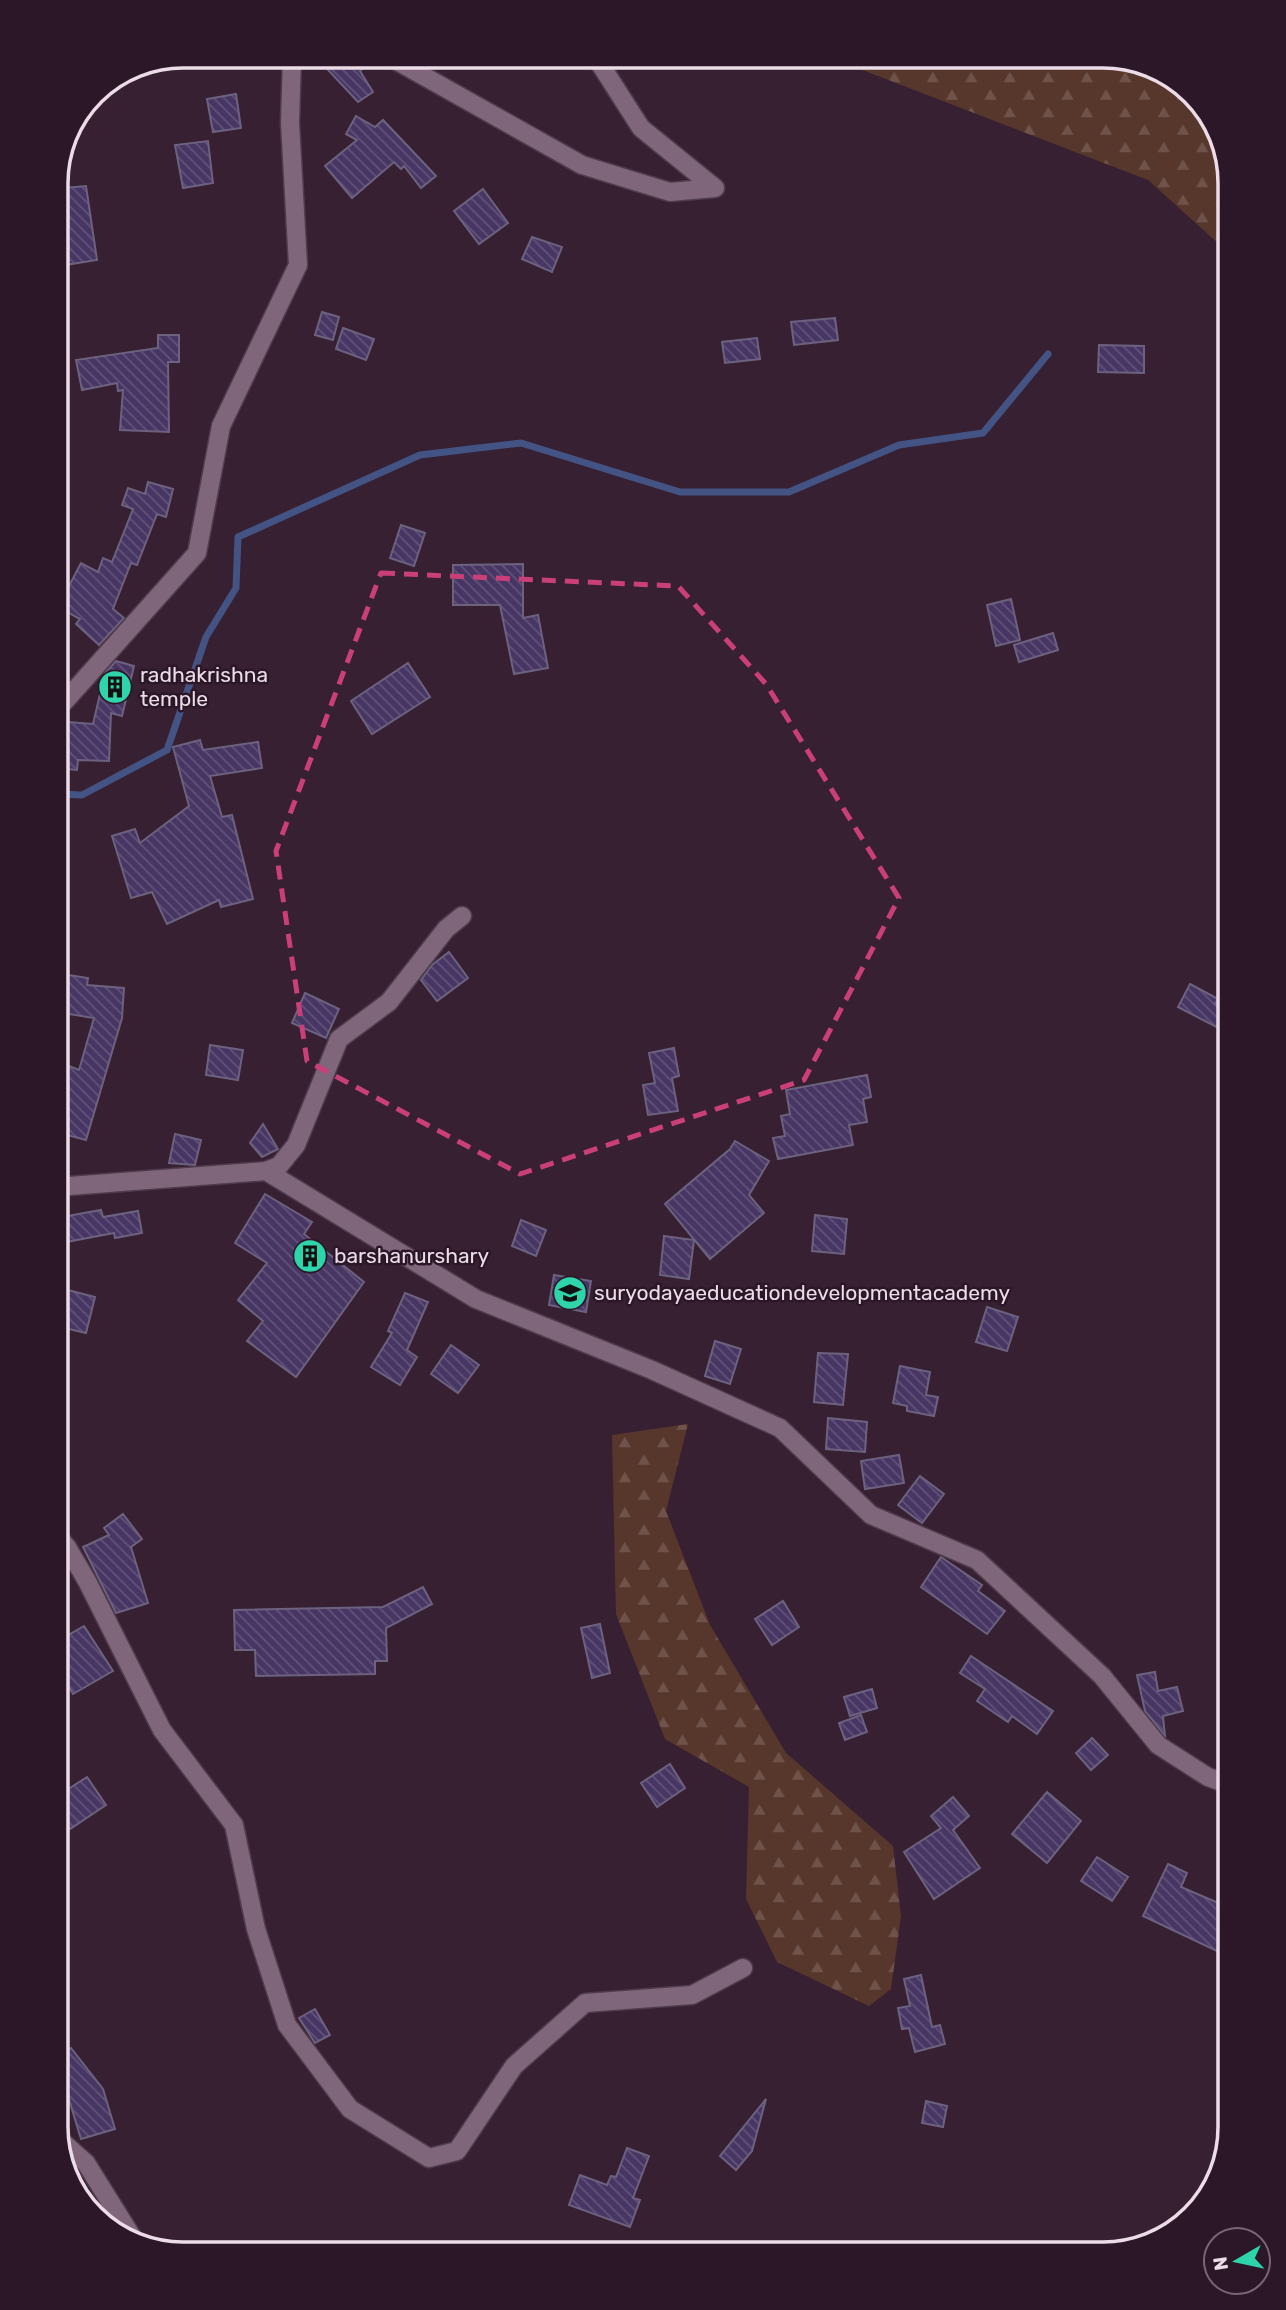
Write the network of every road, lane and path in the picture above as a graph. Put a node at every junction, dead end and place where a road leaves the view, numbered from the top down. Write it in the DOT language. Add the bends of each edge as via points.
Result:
graph roads {
  1 [pos="292,68"];
  2 [pos="409,68"];
  3 [pos="603,68"];
  4 [pos="68,698"];
  5 [pos="462,916"];
  6 [pos="266,1171"];
  7 [pos="68,1186"];
  8 [pos="68,1549"];
  9 [pos="1218,1780"];
  10 [pos="743,1968"];
  11 [pos="70,2149"];
  12 [pos="126,2226"];
  1 -- 4 [label="street" via="298,265 221,426 197,553"];
  2 -- 3 [label="street" via="582,165 670,192 715,188 641,128"];
  5 -- 6 [label="street" via="446,929 389,1002 339,1039 296,1145 279,1166"];
  6 -- 7 [label="street"];
  6 -- 9 [label="street" via="476,1299 780,1428 871,1515 977,1560 1102,1676 1158,1745"];
  8 -- 10 [label="street" via="162,1730 234,1825 256,1930 287,2025 350,2109 429,2158 457,2151 514,2066 585,2003 692,1995"];
  11 -- 12 [label="street" via="86,2163"];
}
